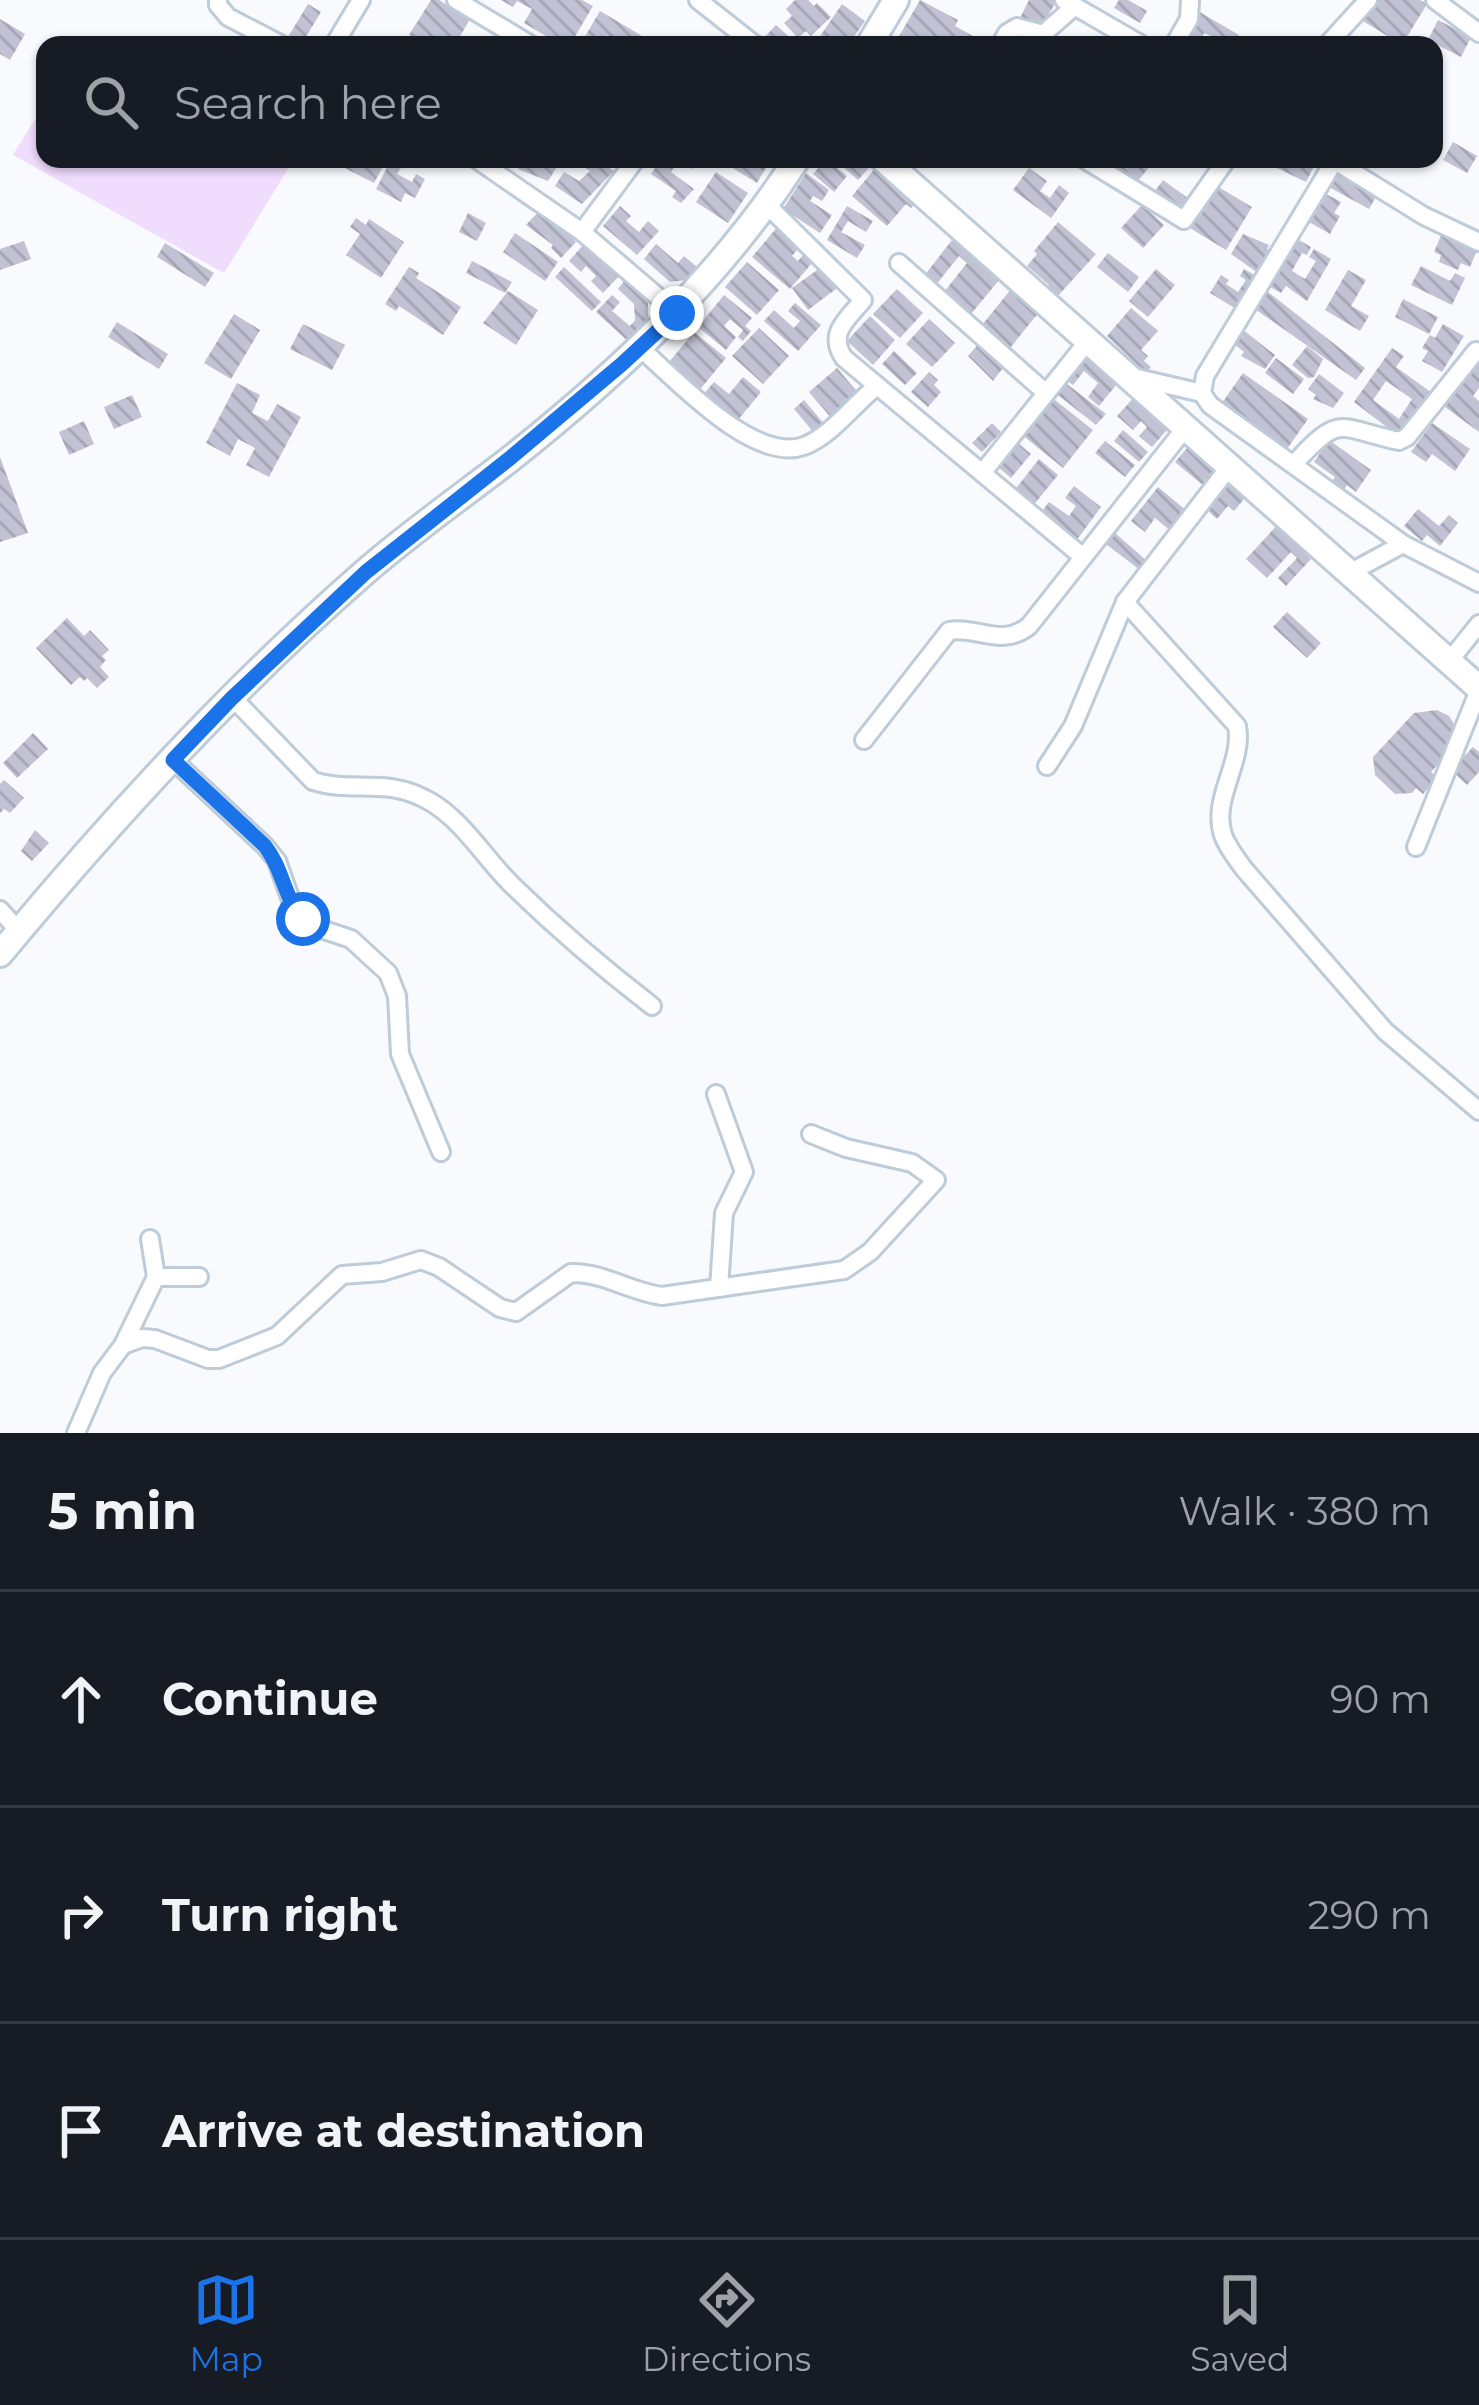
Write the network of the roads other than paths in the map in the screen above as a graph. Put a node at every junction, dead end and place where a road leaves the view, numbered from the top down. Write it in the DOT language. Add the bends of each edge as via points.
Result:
graph roads {
  1 [pos="218,0"];
  2 [pos="361,0"];
  3 [pos="456,0"];
  4 [pos="698,0"];
  5 [pos="896,0"];
  6 [pos="1190,0"];
  7 [pos="1368,0"];
  8 [pos="1435,0"];
  9 [pos="1069,3"];
  10 [pos="1479,33"];
  11 [pos="265,36"];
  12 [pos="339,36"];
  13 [pos="516,36"];
  14 [pos="744,36"];
  15 [pos="874,36"];
  16 [pos="1004,36"];
  17 [pos="1126,36"];
  18 [pos="1179,36"];
  19 [pos="1335,36"];
  20 [pos="489,168"];
  21 [pos="629,168"];
  22 [pos="791,168"];
  23 [pos="893,168"];
  24 [pos="1099,168"];
  25 [pos="1221,168"];
  26 [pos="1329,168"];
  27 [pos="1347,168"];
  28 [pos="767,205"];
  29 [pos="582,232"];
  30 [pos="1479,242"];
  31 [pos="898,263"];
  32 [pos="677,313"];
  33 [pos="1088,341"];
  34 [pos="640,347"];
  35 [pos="1476,351"];
  36 [pos="1128,376"];
  37 [pos="877,386"];
  38 [pos="1046,393"];
  39 [pos="1202,393"];
  40 [pos="1186,427"];
  41 [pos="1294,464"];
  42 [pos="1230,466"];
  43 [pos="983,472"];
  44 [pos="1403,544"];
  45 [pos="1083,557"];
  46 [pos="1351,572"];
  47 [pos="1479,583"];
  48 [pos="1125,602"];
  49 [pos="1479,624"];
  50 [pos="1451,659"];
  51 [pos="1479,689"];
  52 [pos="232,698"];
  53 [pos="864,740"];
  54 [pos="173,760"];
  55 [pos="1047,766"];
  56 [pos="1416,847"];
  57 [pos="0,910"];
  58 [pos="19,931"];
  59 [pos="0,954"];
  60 [pos="652,1006"];
  61 [pos="716,1094"];
  62 [pos="1479,1112"];
  63 [pos="811,1133"];
  64 [pos="441,1151"];
  65 [pos="150,1239"];
  66 [pos="157,1276"];
  67 [pos="199,1277"];
  68 [pos="719,1288"];
  69 [pos="123,1345"];
  70 [pos="76,1433"];
  1 -- 11 [label="street" via="228,17"];
  2 -- 12 [label="street"];
  3 -- 13 [label="street"];
  4 -- 14 [label="street"];
  5 -- 15 [label="main road"];
  6 -- 18 [label="street"];
  7 -- 19 [label="street"];
  8 -- 10 [label="street"];
  9 -- 16 [label="street" via="1043,34 1018,27"];
  9 -- 17 [label="street"];
  20 -- 29 [label="street"];
  21 -- 29 [label="street"];
  22 -- 28 [label="main road"];
  23 -- 33 [label="main road"];
  24 -- 25 [label="street" via="1184,220"];
  26 -- 39 [label="street"];
  27 -- 30 [label="street"];
  28 -- 32 [label="main road"];
  28 -- 37 [label="street" via="863,300 837,332 836,346"];
  29 -- 32 [label="street"];
  31 -- 38 [label="street"];
  32 -- 34 [label="main road"];
  33 -- 36 [label="main road"];
  33 -- 38 [label="street"];
  34 -- 37 [label="street" via="745,435 784,448 817,440"];
  34 -- 52 [label="main road" via="366,572"];
  35 -- 41 [label="street" via="1407,437 1334,427"];
  36 -- 39 [label="street"];
  36 -- 40 [label="main road"];
  37 -- 43 [label="street"];
  38 -- 43 [label="street"];
  39 -- 41 [label="street"];
  40 -- 42 [label="main road"];
  40 -- 45 [label="street"];
  41 -- 44 [label="street"];
  42 -- 46 [label="main road"];
  42 -- 48 [label="street"];
  43 -- 45 [label="street"];
  44 -- 46 [label="street"];
  44 -- 47 [label="street"];
  45 -- 53 [label="street" via="1018,634 949,631"];
  46 -- 50 [label="main road"];
  48 -- 55 [label="street" via="1073,726"];
  48 -- 62 [label="street" via="1237,726 1221,824 1244,869 1384,1030"];
  49 -- 50 [label="street"];
  50 -- 51 [label="main road"];
  51 -- 56 [label="street"];
  52 -- 54 [label="main road"];
  52 -- 60 [label="street" via="313,782 374,783 430,801 527,900"];
  54 -- 58 [label="main road"];
  54 -- 64 [label="street" via="265,846 303,919 351,939 388,973 400,1054"];
  57 -- 58 [label="street"];
  58 -- 59 [label="main road"];
  61 -- 68 [label="street" via="744,1172 724,1213"];
  63 -- 68 [label="street" via="912,1163 933,1174 935,1184 844,1270"];
  65 -- 66 [label="street"];
  66 -- 67 [label="street"];
  66 -- 69 [label="street"];
  68 -- 69 [label="street" via="662,1296 572,1273 516,1312 421,1261 342,1275 277,1336 219,1359 142,1337"];
  69 -- 70 [label="street"];
}
